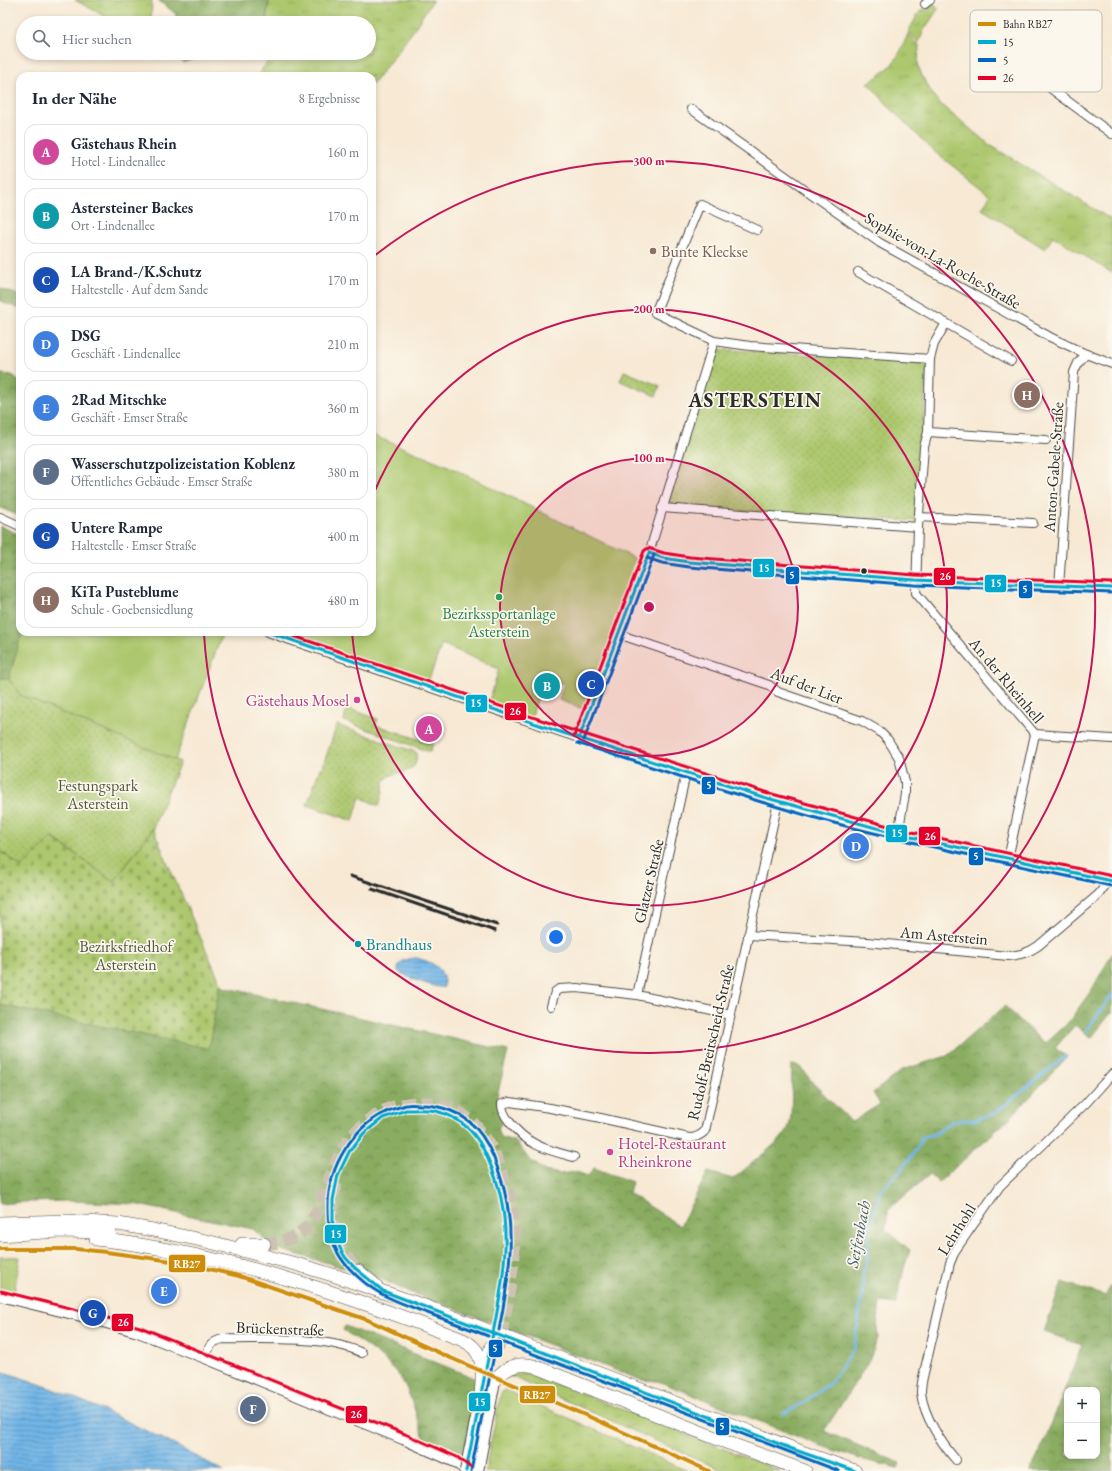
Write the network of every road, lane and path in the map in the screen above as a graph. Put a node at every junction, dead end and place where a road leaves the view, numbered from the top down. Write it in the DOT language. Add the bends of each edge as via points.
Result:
graph roads {
  1 [pos="1055,92"];
  2 [pos="691,109"];
  3 [pos="1112,134"];
  4 [pos="757,230"];
  5 [pos="858,272"];
  6 [pos="946,323"];
  7 [pos="714,341"];
  8 [pos="1086,354"];
  9 [pos="930,359"];
  10 [pos="1011,361"];
  11 [pos="1112,364"];
  12 [pos="928,432"];
  13 [pos="1046,440"];
  14 [pos="662,508"];
  15 [pos="0,517"];
  16 [pos="919,517"];
  17 [pos="1033,523"];
  18 [pos="16,524"];
  19 [pos="918,527"];
  20 [pos="649,553"];
  21 [pos="916,580"];
  22 [pos="1059,586"];
  23 [pos="1112,588"];
  24 [pos="618,634"];
  25 [pos="279,636"];
  26 [pos="1035,734"];
  27 [pos="579,738"];
  28 [pos="1112,740"];
  29 [pos="686,773"];
  30 [pos="778,802"];
  31 [pos="898,834"];
  32 [pos="1008,858"];
  33 [pos="1110,881"];
  34 [pos="748,935"];
  35 [pos="637,995"];
  36 [pos="551,1006"];
  37 [pos="731,1015"];
  38 [pos="1112,1074"];
  39 [pos="574,1157"];
  40 [pos="0,1223"];
  41 [pos="35,1232"];
  42 [pos="0,1235"];
  43 [pos="206,1241"];
  44 [pos="264,1244"];
  45 [pos="358,1271"];
  46 [pos="386,1292"];
  47 [pos="0,1296"];
  48 [pos="494,1348"];
  49 [pos="362,1353"];
  50 [pos="205,1358"];
  51 [pos="492,1370"];
  52 [pos="481,1398"];
  53 [pos="956,1460"];
  54 [pos="466,1471"];
  55 [pos="476,1471"];
  56 [pos="805,1471"];
  57 [pos="832,1471"];
  58 [pos="855,1471"];
  1 -- 3 [label="street"];
  2 -- 8 [label="street, Sophie-von-La-Roche-Straße" via="880,243 1050,337"];
  4 -- 7 [label="street" via="700,204 654,313"];
  5 -- 6 [label="street"];
  6 -- 9 [label="street, An der Rheinhell" via="934,344"];
  6 -- 10 [label="street"];
  7 -- 9 [label="street"];
  7 -- 14 [label="street"];
  8 -- 11 [label="street, Sophie-von-La-Roche-Straße"];
  8 -- 22 [label="street, Anton-Gabele-Straße" via="1074,372"];
  9 -- 12 [label="street, An der Rheinhell"];
  12 -- 13 [label="street, Anton-Gabele-Straße"];
  12 -- 16 [label="street, An der Rheinhell" via="924,447"];
  14 -- 19 [label="street"];
  14 -- 20 [label="street"];
  15 -- 18 [label="street"];
  16 -- 17 [label="street"];
  16 -- 19 [label="street, An der Rheinhell"];
  19 -- 21 [label="street, An der Rheinhell"];
  20 -- 21 [label="street" via="689,562"];
  20 -- 24 [label="street"];
  21 -- 22 [label="street"];
  21 -- 26 [label="street, An der Rheinhell" via="916,593"];
  22 -- 23 [label="street"];
  24 -- 27 [label="street"];
  24 -- 31 [label="street, Auf der Lier" via="769,685 778,692 862,721 879,731 893,747 903,770 905,794"];
  25 -- 27 [label="street"];
  26 -- 28 [label="street"];
  26 -- 32 [label="street, An der Rheinhell"];
  27 -- 29 [label="street"];
  29 -- 30 [label="street"];
  29 -- 35 [label="street, Glatzer Straße"];
  30 -- 31 [label="street"];
  30 -- 34 [label="street, Rudolf-Breitscheid-Straße"];
  31 -- 32 [label="street"];
  32 -- 33 [label="street"];
  33 -- 34 [label="street, Am Asterstein" via="1099,894 1038,946 1019,955"];
  34 -- 37 [label="street, Rudolf-Breitscheid-Straße"];
  35 -- 36 [label="street" via="564,988 555,992"];
  35 -- 37 [label="street"];
  37 -- 39 [label="street, Rudolf-Breitscheid-Straße" via="705,1131 696,1138 520,1103 502,1104 505,1116 523,1137 536,1146"];
  38 -- 53 [label="street, Lehrhohl" via="1086,1103 1000,1186 955,1251 950,1263 921,1393 941,1442"];
  40 -- 43 [label="highway" via="52,1220 104,1223"];
  41 -- 42 [label="highway"];
  41 -- 51 [label="highway" via="108,1240 169,1251 290,1280 369,1305 463,1340 474,1348"];
  41 -- 57 [label="highway" via="89,1231 152,1238 232,1256 338,1285 417,1312"];
  43 -- 44 [label="highway"];
  43 -- 46 [label="highway" via="296,1264"];
  45 -- 46 [label="highway"];
  46 -- 58 [label="highway"];
  47 -- 50 [label="street" via="131,1330"];
  48 -- 51 [label="highway"];
  49 -- 50 [label="street, Brückenstraße" via="324,1342 223,1340 211,1344"];
  50 -- 54 [label="street" via="403,1438 455,1462"];
  51 -- 52 [label="highway"];
  51 -- 55 [label="main road"];
  51 -- 56 [label="highway" via="530,1365"];
  52 -- 54 [label="main road, bridge"];
}
